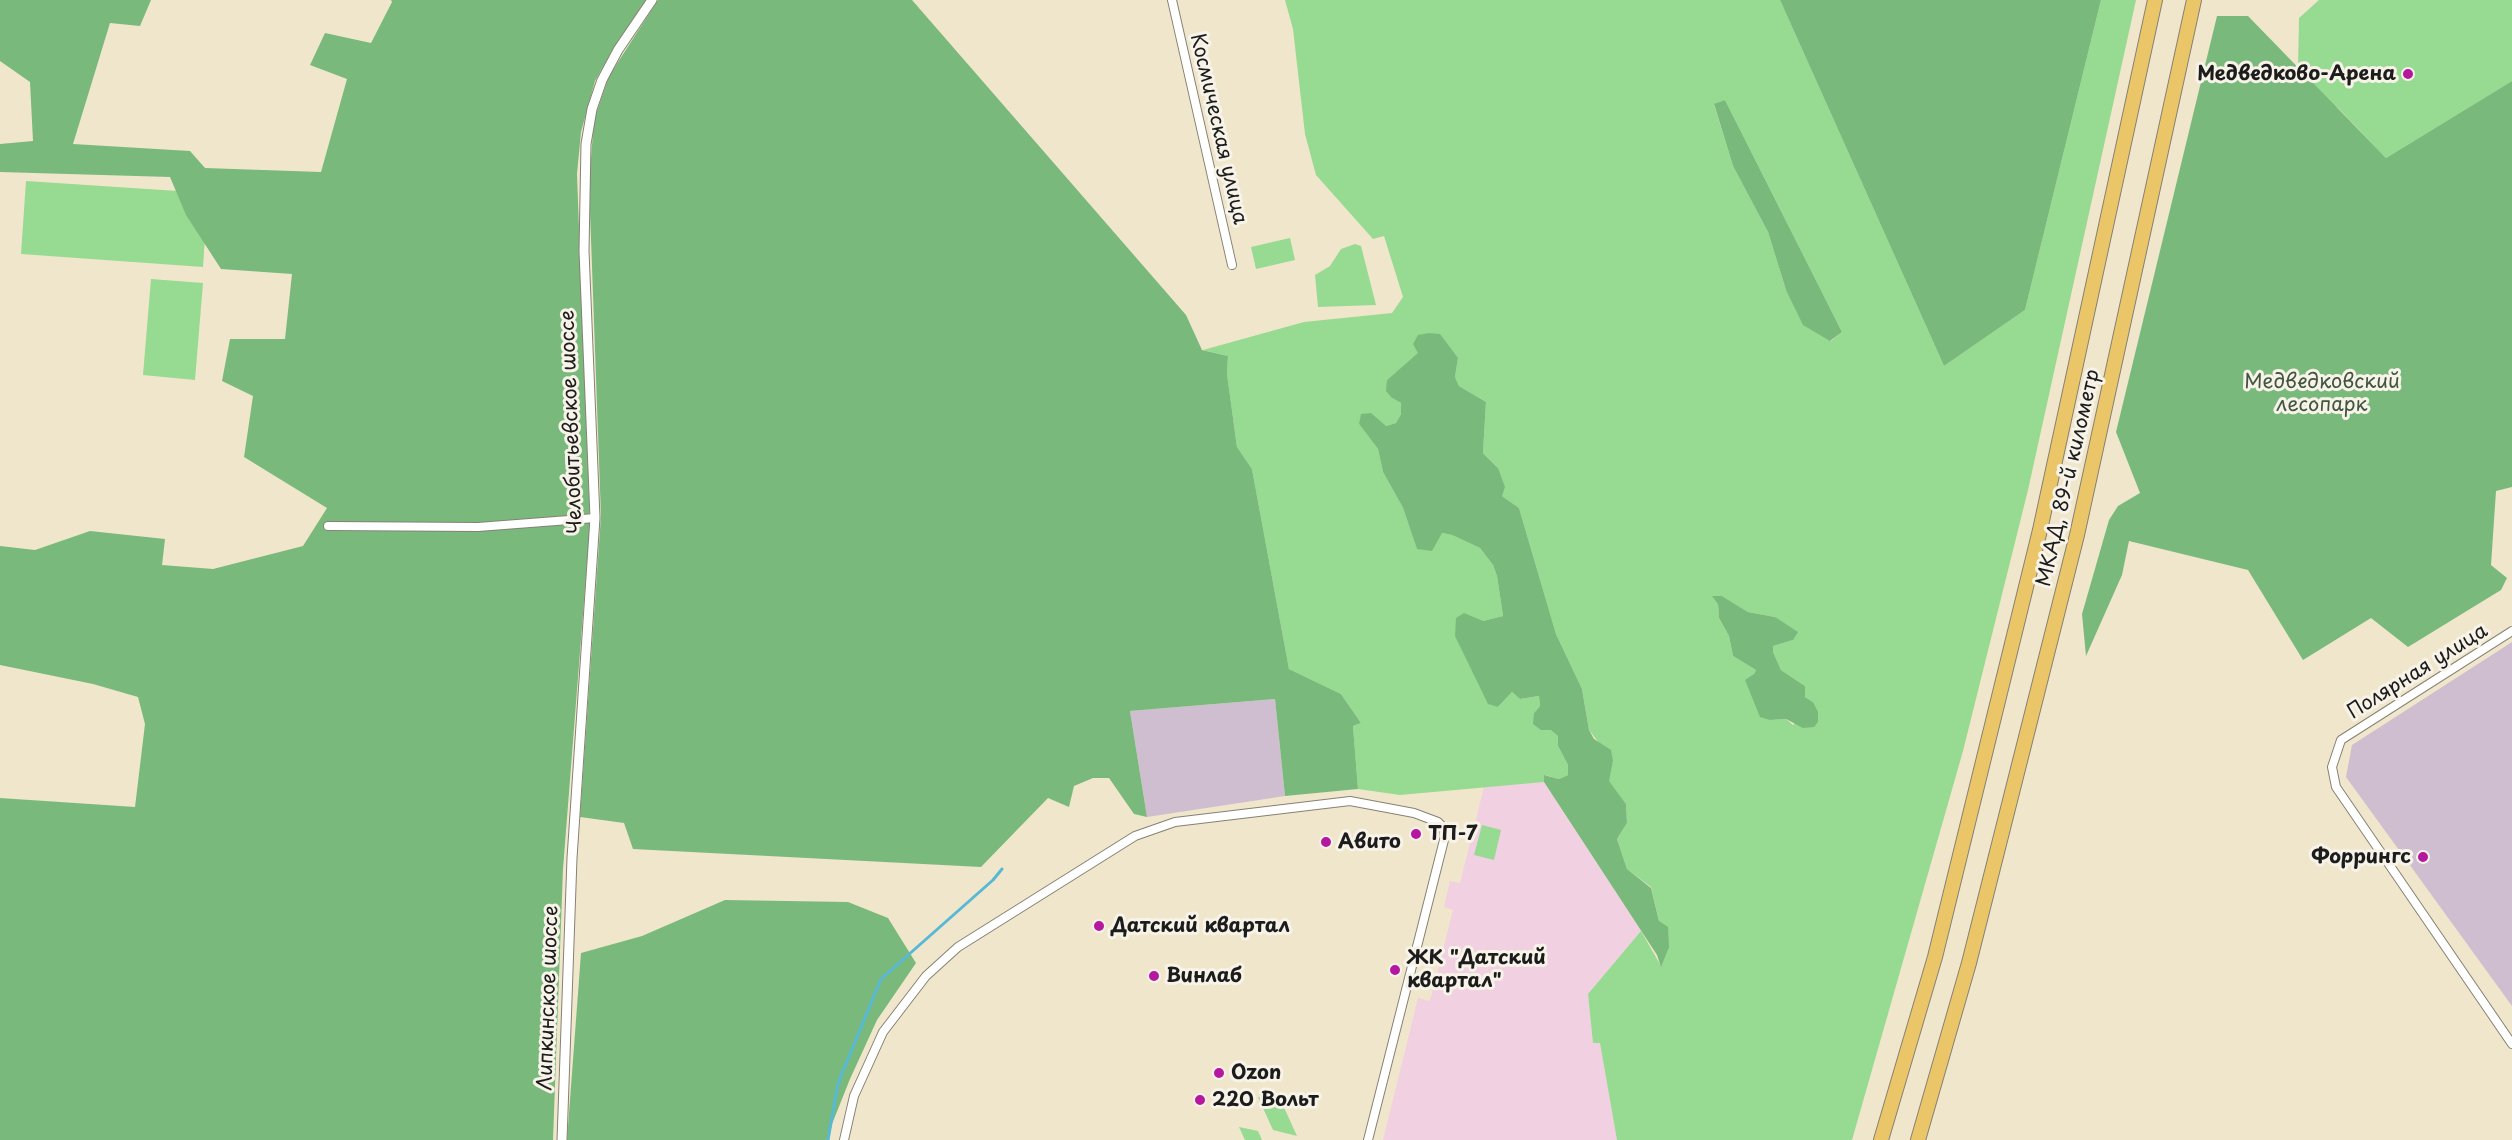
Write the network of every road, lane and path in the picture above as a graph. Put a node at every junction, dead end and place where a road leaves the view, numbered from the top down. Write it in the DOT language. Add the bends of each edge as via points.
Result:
graph roads {
  1 [pos="652,0"];
  2 [pos="1172,0"];
  3 [pos="2155,0"];
  4 [pos="2194,0"];
  5 [pos="1232,265"];
  6 [pos="595,518"];
  7 [pos="328,526"];
  8 [pos="2512,631"];
  9 [pos="572,858"];
  10 [pos="2512,1044"];
  11 [pos="562,1140"];
  12 [pos="843,1140"];
  13 [pos="1368,1140"];
  14 [pos="1881,1140"];
  15 [pos="1918,1140"];
  1 -- 6 [label="street, Челобитьевское шоссе" via="602,80 586,144 584,251"];
  2 -- 5 [label="street, Космическая улица"];
  3 -- 14 [label="highway, МКАД, 89-й километр" via="2043,519 1935,957"];
  4 -- 15 [label="highway, МКАД, 89-й километр" via="2077,536 1969,963"];
  6 -- 7 [label="street" via="478,527"];
  6 -- 9 [label="street, Челобитьевское шоссе"];
  8 -- 10 [label="street, Полярная улица" via="2341,740 2332,767 2336,787"];
  9 -- 11 [label="street, Липкинское шоссе"];
  12 -- 13 [label="street" via="854,1096 883,1032 926,976 958,947 1135,836 1175,822 1350,801 1414,813 1438,822 1445,836"];
}
